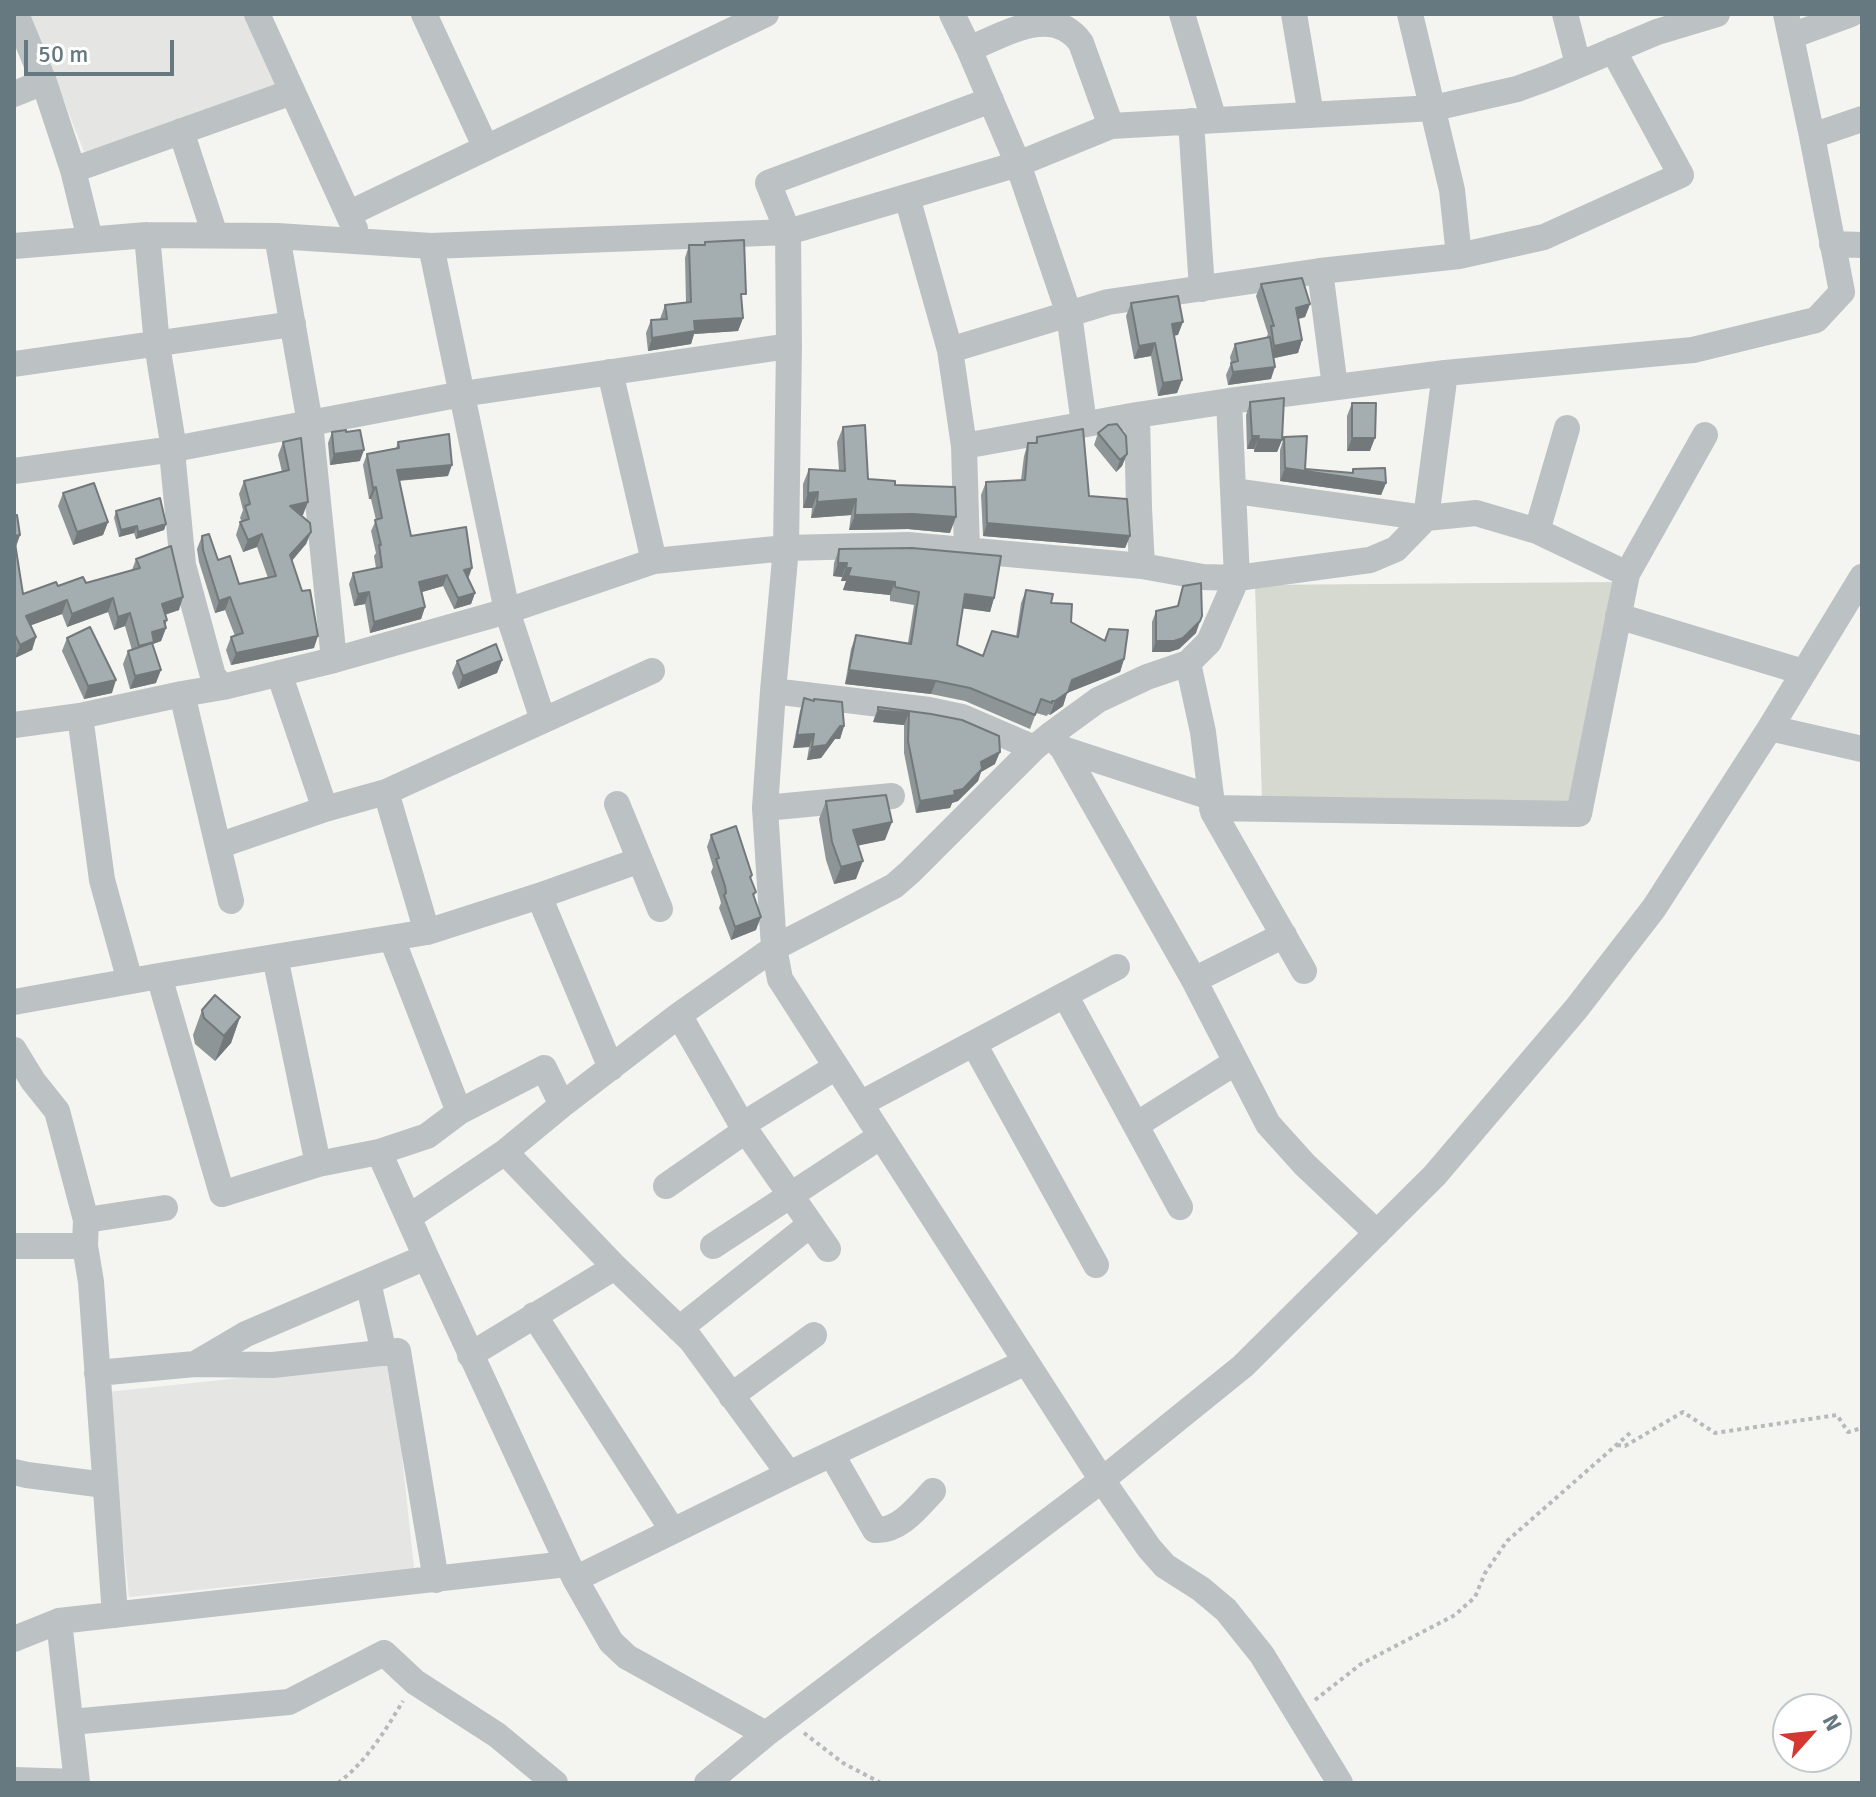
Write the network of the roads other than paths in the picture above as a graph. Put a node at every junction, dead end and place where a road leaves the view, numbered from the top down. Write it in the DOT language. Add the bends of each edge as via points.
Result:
graph roads {
  1 [pos="16,14"];
  2 [pos="257,14"];
  3 [pos="424,14"];
  4 [pos="766,14"];
  5 [pos="952,14"];
  6 [pos="1182,14"];
  7 [pos="1294,14"];
  8 [pos="1410,14"];
  9 [pos="1565,14"];
  10 [pos="1851,14"];
  11 [pos="1705,15"];
  12 [pos="1031,19"];
  13 [pos="1789,25"];
  14 [pos="969,49"];
  15 [pos="1613,50"];
  16 [pos="1578,64"];
  17 [pos="44,82"];
  18 [pos="292,92"];
  19 [pos="14,94"];
  20 [pos="991,100"];
  21 [pos="1434,108"];
  22 [pos="1311,115"];
  23 [pos="1862,119"];
  24 [pos="1202,120"];
  25 [pos="1111,126"];
  26 [pos="181,131"];
  27 [pos="1812,136"];
  28 [pos="486,148"];
  29 [pos="1018,164"];
  30 [pos="73,170"];
  31 [pos="907,197"];
  32 [pos="348,214"];
  33 [pos="788,232"];
  34 [pos="147,235"];
  35 [pos="215,235"];
  36 [pos="277,236"];
  37 [pos="90,239"];
  38 [pos="360,241"];
  39 [pos="1832,244"];
  40 [pos="1862,245"];
  41 [pos="14,246"];
  42 [pos="431,246"];
  43 [pos="1459,256"];
  44 [pos="1320,271"];
  45 [pos="1202,289"];
  46 [pos="1069,314"];
  47 [pos="293,324"];
  48 [pos="157,345"];
  49 [pos="789,346"];
  50 [pos="950,350"];
  51 [pos="14,364"];
  52 [pos="610,372"];
  53 [pos="1445,373"];
  54 [pos="1335,387"];
  55 [pos="462,394"];
  56 [pos="1229,401"];
  57 [pos="1137,415"];
  58 [pos="310,423"];
  59 [pos="1084,424"];
  60 [pos="1567,428"];
  61 [pos="1705,435"];
  62 [pos="964,446"];
  63 [pos="174,449"];
  64 [pos="14,471"];
  65 [pos="1235,491"];
  66 [pos="1426,518"];
  67 [pos="1537,531"];
  68 [pos="786,548"];
  69 [pos="967,551"];
  70 [pos="654,561"];
  71 [pos="1142,566"];
  72 [pos="1627,574"];
  73 [pos="1862,577"];
  74 [pos="1237,578"];
  75 [pos="507,611"];
  76 [pos="1618,616"];
  77 [pos="334,660"];
  78 [pos="1188,663"];
  79 [pos="652,671"];
  80 [pos="1803,672"];
  81 [pos="279,673"];
  82 [pos="223,687"];
  83 [pos="773,691"];
  84 [pos="182,694"];
  85 [pos="80,716"];
  86 [pos="543,720"];
  87 [pos="14,725"];
  88 [pos="1770,728"];
  89 [pos="1049,744"];
  90 [pos="1862,749"];
  91 [pos="386,792"];
  92 [pos="892,796"];
  93 [pos="1211,802"];
  94 [pos="617,804"];
  95 [pos="765,808"];
  96 [pos="325,809"];
  97 [pos="218,846"];
  98 [pos="640,860"];
  99 [pos="539,896"];
  100 [pos="231,901"];
  101 [pos="660,909"];
  102 [pos="427,932"];
  103 [pos="1284,935"];
  104 [pos="392,939"];
  105 [pos="774,948"];
  106 [pos="275,957"];
  107 [pos="1117,967"];
  108 [pos="1304,971"];
  109 [pos="159,976"];
  110 [pos="1194,980"];
  111 [pos="130,981"];
  112 [pos="1065,995"];
  113 [pos="14,1002"];
  114 [pos="679,1015"];
  115 [pos="974,1044"];
  116 [pos="14,1050"];
  117 [pos="1236,1062"];
  118 [pos="836,1067"];
  119 [pos="611,1068"];
  120 [pos="860,1104"];
  121 [pos="562,1105"];
  122 [pos="459,1112"];
  123 [pos="1136,1125"];
  124 [pos="743,1128"];
  125 [pos="881,1136"];
  126 [pos="379,1152"];
  127 [pos="505,1152"];
  128 [pos="318,1164"];
  129 [pos="666,1186"];
  130 [pos="790,1195"];
  131 [pos="1180,1207"];
  132 [pos="165,1208"];
  133 [pos="409,1217"];
  134 [pos="811,1224"];
  135 [pos="86,1233"];
  136 [pos="1377,1233"];
  137 [pos="14,1246"];
  138 [pos="713,1246"];
  139 [pos="828,1249"];
  140 [pos="426,1257"];
  141 [pos="1096,1265"];
  142 [pos="615,1267"];
  143 [pos="368,1282"];
  144 [pos="534,1315"];
  145 [pos="679,1329"];
  146 [pos="814,1335"];
  147 [pos="384,1353"];
  148 [pos="470,1355"];
  149 [pos="1026,1362"];
  150 [pos="195,1364"];
  151 [pos="97,1373"];
  152 [pos="731,1396"];
  153 [pos="832,1455"];
  154 [pos="14,1472"];
  155 [pos="789,1474"];
  156 [pos="1102,1480"];
  157 [pos="105,1485"];
  158 [pos="933,1491"];
  159 [pos="673,1531"];
  160 [pos="571,1572"];
  161 [pos="436,1580"];
  162 [pos="115,1615"];
  163 [pos="59,1621"];
  164 [pos="14,1639"];
  165 [pos="71,1722"];
  166 [pos="776,1727"];
  167 [pos="14,1780"];
  168 [pos="77,1783"];
  169 [pos="555,1783"];
  170 [pos="707,1783"];
  171 [pos="1340,1783"];
  1 -- 17 [label="street"];
  2 -- 18 [label="street"];
  3 -- 28 [label="street"];
  4 -- 28 [label="street"];
  5 -- 14 [label="street"];
  6 -- 24 [label="street"];
  7 -- 22 [label="street"];
  8 -- 21 [label="street"];
  9 -- 16 [label="street"];
  10 -- 13 [label="street"];
  11 -- 15 [label="street"];
  12 -- 14 [label="street"];
  12 -- 25 [label="street" via="1074,33"];
  13 -- 27 [label="street"];
  14 -- 20 [label="street"];
  15 -- 16 [label="street"];
  15 -- 43 [label="street" via="1681,175 1544,237"];
  16 -- 21 [label="street" via="1517,89"];
  17 -- 19 [label="street"];
  17 -- 30 [label="street"];
  18 -- 26 [label="street"];
  18 -- 32 [label="street"];
  20 -- 29 [label="street"];
  20 -- 33 [label="street" via="768,183"];
  21 -- 22 [label="street"];
  21 -- 43 [label="street" via="1452,190"];
  22 -- 24 [label="street"];
  23 -- 27 [label="street"];
  24 -- 25 [label="street"];
  24 -- 45 [label="street"];
  25 -- 29 [label="street"];
  26 -- 30 [label="street"];
  26 -- 35 [label="street"];
  27 -- 39 [label="street"];
  28 -- 32 [label="street"];
  29 -- 31 [label="street"];
  29 -- 46 [label="street"];
  30 -- 37 [label="street"];
  31 -- 33 [label="street"];
  31 -- 50 [label="street"];
  32 -- 38 [label="street"];
  33 -- 42 [label="street"];
  33 -- 49 [label="street"];
  34 -- 35 [label="street"];
  34 -- 37 [label="street"];
  34 -- 48 [label="street"];
  35 -- 36 [label="street"];
  36 -- 38 [label="street"];
  36 -- 47 [label="street"];
  37 -- 41 [label="street"];
  38 -- 42 [label="street"];
  39 -- 40 [label="street"];
  39 -- 53 [label="street" via="1842,292 1816,320 1693,350"];
  42 -- 55 [label="street"];
  43 -- 44 [label="street"];
  44 -- 45 [label="street"];
  44 -- 54 [label="street"];
  45 -- 46 [label="street" via="1108,302"];
  46 -- 50 [label="street"];
  46 -- 59 [label="street"];
  47 -- 48 [label="street"];
  47 -- 58 [label="street"];
  48 -- 51 [label="street"];
  48 -- 63 [label="street"];
  49 -- 52 [label="street"];
  49 -- 68 [label="street"];
  50 -- 62 [label="street"];
  52 -- 55 [label="street"];
  52 -- 70 [label="street"];
  53 -- 54 [label="street"];
  53 -- 66 [label="street"];
  54 -- 56 [label="street"];
  55 -- 58 [label="street"];
  55 -- 75 [label="street"];
  56 -- 57 [label="street"];
  56 -- 65 [label="street"];
  57 -- 59 [label="street"];
  57 -- 71 [label="street"];
  58 -- 63 [label="street"];
  58 -- 77 [label="street"];
  59 -- 62 [label="street"];
  60 -- 67 [label="street"];
  61 -- 72 [label="street"];
  62 -- 69 [label="street"];
  63 -- 64 [label="street"];
  63 -- 82 [label="street" via="183,565 213,676"];
  65 -- 66 [label="street"];
  65 -- 74 [label="street"];
  66 -- 67 [label="street" via="1476,513"];
  66 -- 74 [label="street" via="1396,549 1370,560"];
  67 -- 72 [label="street"];
  68 -- 69 [label="street" via="908,545"];
  68 -- 70 [label="street"];
  68 -- 83 [label="street"];
  69 -- 71 [label="street"];
  70 -- 75 [label="street"];
  71 -- 74 [label="street"];
  72 -- 76 [label="street"];
  73 -- 80 [label="street"];
  74 -- 78 [label="street" via="1209,642"];
  75 -- 77 [label="street"];
  75 -- 86 [label="street"];
  76 -- 80 [label="street"];
  76 -- 93 [label="street" via="1579,814"];
  77 -- 81 [label="street"];
  78 -- 89 [label="street" via="1098,700"];
  78 -- 93 [label="street"];
  79 -- 86 [label="street"];
  80 -- 88 [label="street"];
  81 -- 82 [label="street"];
  81 -- 96 [label="street"];
  82 -- 84 [label="street"];
  83 -- 89 [label="street" via="929,710"];
  83 -- 95 [label="street"];
  84 -- 85 [label="street"];
  84 -- 97 [label="street"];
  85 -- 87 [label="street"];
  85 -- 111 [label="street" via="102,880"];
  86 -- 91 [label="street"];
  88 -- 90 [label="street"];
  88 -- 136 [label="street" via="1654,908 1576,1009 1435,1175"];
  89 -- 93 [label="street"];
  89 -- 105 [label="street" via="894,886"];
  89 -- 110 [label="street"];
  91 -- 96 [label="street"];
  91 -- 102 [label="street"];
  92 -- 95 [label="street"];
  93 -- 103 [label="street"];
  94 -- 98 [label="street"];
  95 -- 105 [label="street"];
  96 -- 97 [label="street"];
  97 -- 100 [label="street"];
  98 -- 99 [label="street"];
  98 -- 101 [label="street"];
  99 -- 102 [label="street"];
  99 -- 119 [label="street"];
  102 -- 104 [label="street"];
  103 -- 108 [label="street"];
  103 -- 110 [label="street"];
  104 -- 106 [label="street"];
  104 -- 122 [label="street"];
  105 -- 114 [label="street"];
  105 -- 118 [label="street" via="780,979"];
  106 -- 109 [label="street"];
  106 -- 128 [label="street"];
  107 -- 112 [label="street"];
  109 -- 111 [label="street"];
  109 -- 128 [label="street" via="222,1194"];
  110 -- 117 [label="street"];
  111 -- 113 [label="street"];
  112 -- 115 [label="street"];
  112 -- 123 [label="street"];
  114 -- 119 [label="street"];
  114 -- 124 [label="street"];
  115 -- 120 [label="street"];
  115 -- 141 [label="street"];
  116 -- 135 [label="street" via="57,1111"];
  117 -- 123 [label="street"];
  117 -- 136 [label="street" via="1268,1124"];
  118 -- 120 [label="street"];
  118 -- 124 [label="street"];
  119 -- 121 [label="street"];
  120 -- 125 [label="street"];
  121 -- 122 [label="street" via="544,1068"];
  121 -- 127 [label="street"];
  122 -- 126 [label="street" via="427,1136"];
  123 -- 131 [label="street"];
  124 -- 129 [label="street"];
  124 -- 130 [label="street"];
  125 -- 130 [label="street"];
  125 -- 149 [label="street"];
  126 -- 128 [label="street"];
  126 -- 133 [label="street"];
  127 -- 133 [label="street"];
  127 -- 142 [label="street"];
  130 -- 134 [label="street"];
  130 -- 138 [label="street"];
  132 -- 135 [label="street"];
  133 -- 140 [label="street"];
  134 -- 139 [label="street"];
  134 -- 145 [label="street"];
  135 -- 137 [label="street"];
  135 -- 151 [label="street"];
  136 -- 156 [label="street" via="1243,1366"];
  140 -- 143 [label="street"];
  140 -- 148 [label="street"];
  142 -- 144 [label="street"];
  142 -- 145 [label="street"];
  143 -- 147 [label="street"];
  143 -- 150 [label="street" via="246,1334"];
  144 -- 148 [label="street"];
  144 -- 159 [label="street"];
  145 -- 152 [label="street"];
  146 -- 152 [label="street"];
  147 -- 150 [label="street" via="273,1365"];
  147 -- 161 [label="street" via="398,1351"];
  148 -- 160 [label="street"];
  149 -- 153 [label="street"];
  149 -- 156 [label="street"];
  150 -- 151 [label="street"];
  151 -- 157 [label="street"];
  152 -- 155 [label="street"];
  153 -- 155 [label="street"];
  153 -- 158 [label="street" via="875,1530 908,1517"];
  154 -- 157 [label="street"];
  155 -- 159 [label="street"];
  156 -- 166 [label="street"];
  156 -- 171 [label="street" via="1165,1566 1226,1610 1262,1655"];
  157 -- 162 [label="street"];
  159 -- 160 [label="street"];
  160 -- 161 [label="street"];
  160 -- 166 [label="street" via="601,1628 627,1657"];
  161 -- 162 [label="street"];
  162 -- 163 [label="street"];
  163 -- 164 [label="street"];
  163 -- 165 [label="street"];
  165 -- 168 [label="street"];
  165 -- 169 [label="street" via="289,1702 384,1653 415,1682 497,1735"];
  166 -- 170 [label="street"];
  167 -- 168 [label="street"];
}
